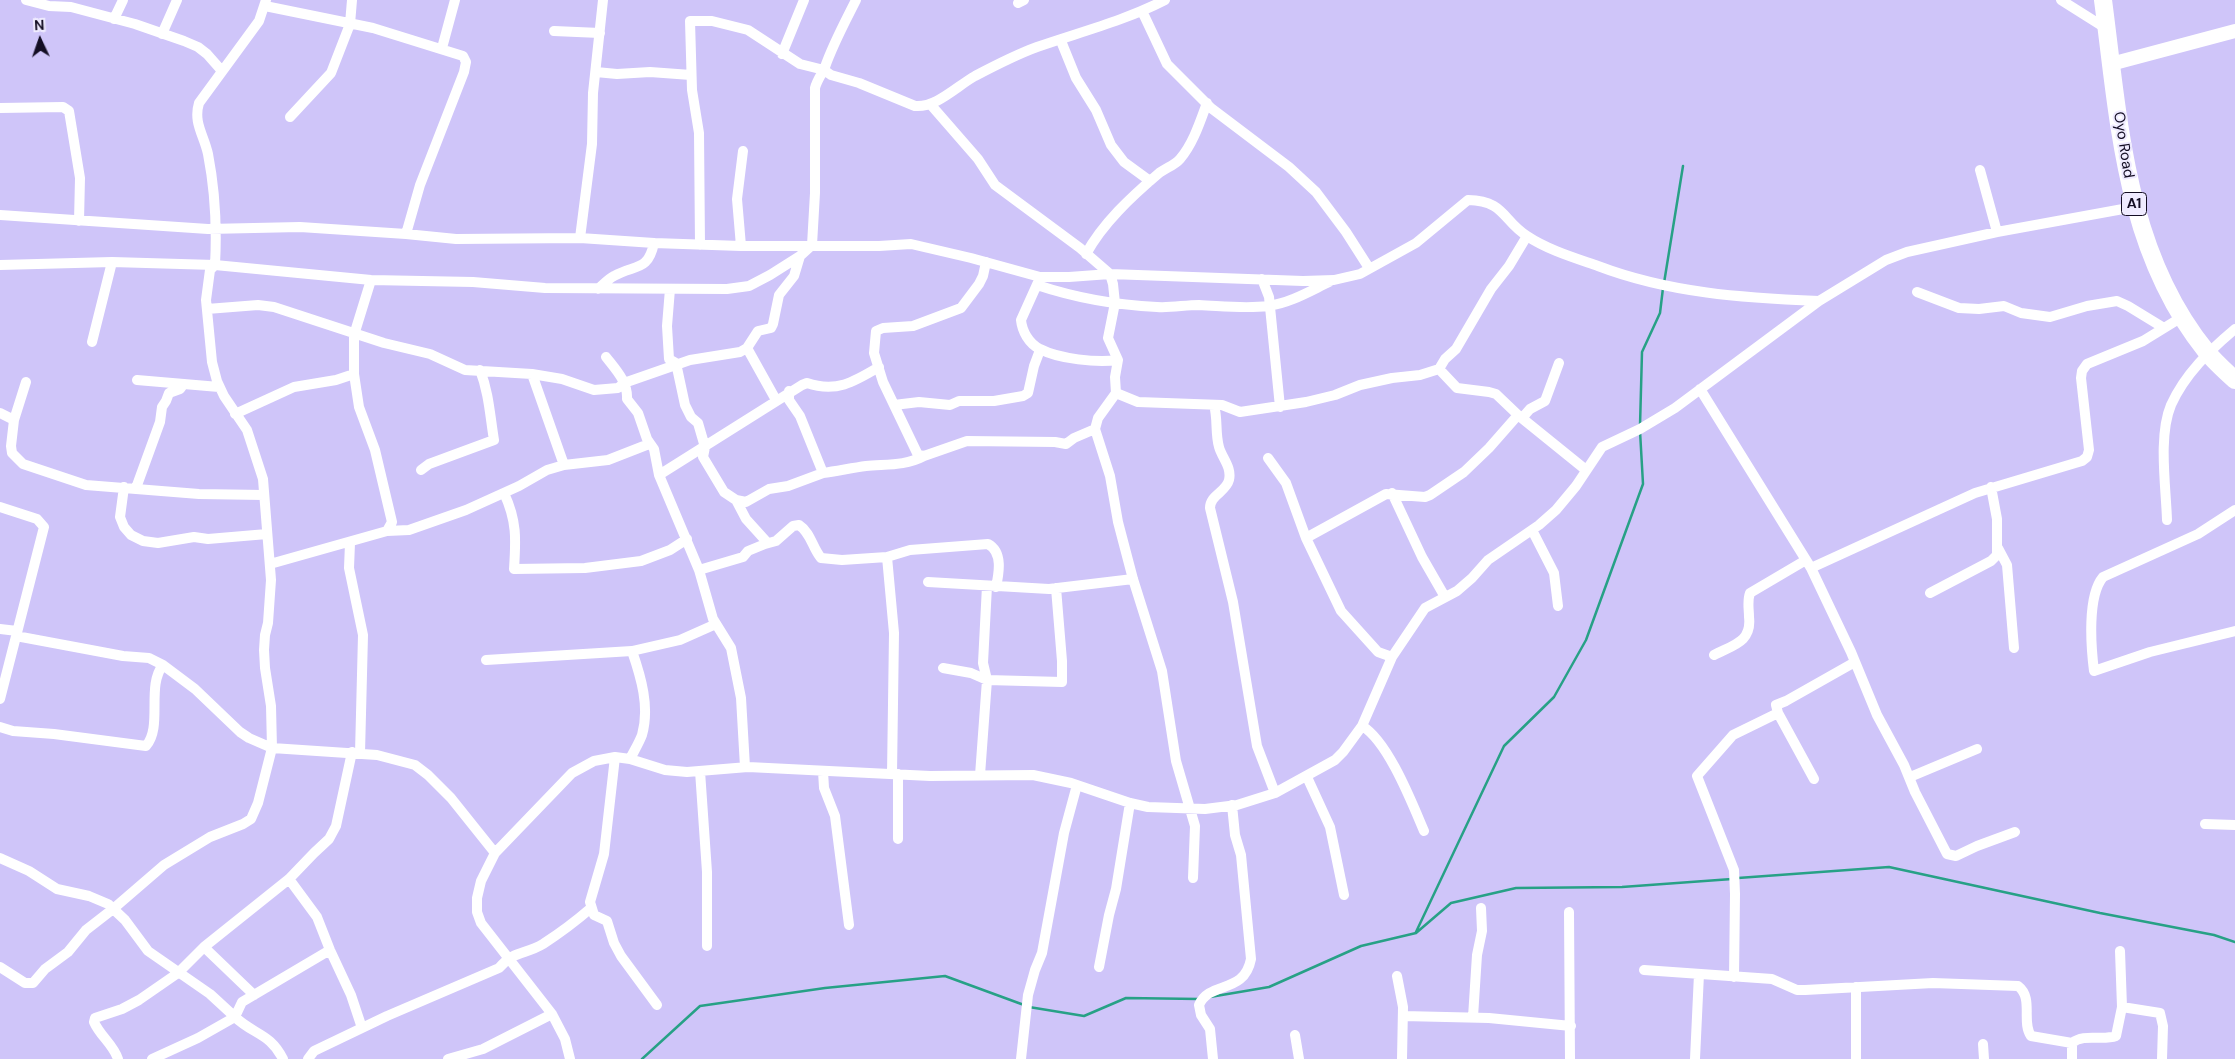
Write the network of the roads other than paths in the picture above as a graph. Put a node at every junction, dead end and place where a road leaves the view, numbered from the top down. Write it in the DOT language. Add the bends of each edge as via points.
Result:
graph roads {
  1 [pos="29,0"];
  2 [pos="123,0"];
  3 [pos="177,0"];
  4 [pos="352,0"];
  5 [pos="455,0"];
  6 [pos="604,0"];
  7 [pos="804,0"];
  8 [pos="856,0"];
  9 [pos="1165,0"];
  10 [pos="2061,0"];
  11 [pos="2103,0"];
  12 [pos="266,3"];
  13 [pos="1142,11"];
  14 [pos="114,19"];
  15 [pos="350,24"];
  16 [pos="2106,29"];
  17 [pos="554,31"];
  18 [pos="2235,31"];
  19 [pos="600,33"];
  20 [pos="162,34"];
  21 [pos="1061,41"];
  22 [pos="442,48"];
  23 [pos="782,54"];
  24 [pos="2111,64"];
  25 [pos="824,70"];
  26 [pos="222,71"];
  27 [pos="596,72"];
  28 [pos="691,76"];
  29 [pos="930,104"];
  30 [pos="1206,104"];
  31 [pos="0,108"];
  32 [pos="290,117"];
  33 [pos="742,151"];
  34 [pos="1980,170"];
  35 [pos="1150,181"];
  36 [pos="2134,207"];
  37 [pos="0,215"];
  38 [pos="79,221"];
  39 [pos="217,228"];
  40 [pos="1997,232"];
  41 [pos="406,234"];
  42 [pos="1527,236"];
  43 [pos="580,238"];
  44 [pos="654,243"];
  45 [pos="700,245"];
  46 [pos="812,245"];
  47 [pos="741,246"];
  48 [pos="1086,254"];
  49 [pos="800,256"];
  50 [pos="112,262"];
  51 [pos="986,262"];
  52 [pos="0,265"];
  53 [pos="215,265"];
  54 [pos="1369,268"];
  55 [pos="1110,274"];
  56 [pos="1061,277"];
  57 [pos="1262,279"];
  58 [pos="371,280"];
  59 [pos="1334,280"];
  60 [pos="1039,281"];
  61 [pos="598,288"];
  62 [pos="670,289"];
  63 [pos="1917,292"];
  64 [pos="1060,293"];
  65 [pos="1819,302"];
  66 [pos="1115,303"];
  67 [pos="1270,305"];
  68 [pos="207,309"];
  69 [pos="2182,317"];
  70 [pos="2164,328"];
  71 [pos="2235,329"];
  72 [pos="355,333"];
  73 [pos="92,342"];
  74 [pos="747,348"];
  75 [pos="1040,350"];
  76 [pos="2207,352"];
  77 [pos="606,357"];
  78 [pos="1118,360"];
  79 [pos="676,363"];
  80 [pos="1559,363"];
  81 [pos="879,367"];
  82 [pos="1439,369"];
  83 [pos="480,370"];
  84 [pos="354,374"];
  85 [pos="532,374"];
  86 [pos="138,380"];
  87 [pos="2235,380"];
  88 [pos="26,382"];
  89 [pos="624,383"];
  90 [pos="183,385"];
  91 [pos="219,387"];
  92 [pos="1700,389"];
  93 [pos="789,391"];
  94 [pos="1116,393"];
  95 [pos="776,400"];
  96 [pos="894,404"];
  97 [pos="1214,405"];
  98 [pos="1280,407"];
  99 [pos="0,413"];
  100 [pos="235,414"];
  101 [pos="1520,416"];
  102 [pos="14,420"];
  103 [pos="1095,429"];
  104 [pos="649,444"];
  105 [pos="705,447"];
  106 [pos="924,456"];
  107 [pos="1268,458"];
  108 [pos="564,465"];
  109 [pos="421,470"];
  110 [pos="1586,470"];
  111 [pos="823,473"];
  112 [pos="659,475"];
  113 [pos="124,487"];
  114 [pos="1991,487"];
  115 [pos="136,488"];
  116 [pos="504,493"];
  117 [pos="1392,493"];
  118 [pos="264,495"];
  119 [pos="736,500"];
  120 [pos="0,508"];
  121 [pos="2235,510"];
  122 [pos="2167,520"];
  123 [pos="1532,530"];
  124 [pos="387,531"];
  125 [pos="267,534"];
  126 [pos="1306,538"];
  127 [pos="687,539"];
  128 [pos="350,543"];
  129 [pos="765,544"];
  130 [pos="1998,547"];
  131 [pos="887,557"];
  132 [pos="270,564"];
  133 [pos="1808,564"];
  134 [pos="700,570"];
  135 [pos="1133,579"];
  136 [pos="928,582"];
  137 [pos="991,586"];
  138 [pos="1056,588"];
  139 [pos="1930,593"];
  140 [pos="1445,596"];
  141 [pos="1558,606"];
  142 [pos="716,624"];
  143 [pos="0,629"];
  144 [pos="2235,631"];
  145 [pos="17,633"];
  146 [pos="2014,648"];
  147 [pos="632,651"];
  148 [pos="1714,655"];
  149 [pos="1392,657"];
  150 [pos="486,660"];
  151 [pos="1855,662"];
  152 [pos="163,665"];
  153 [pos="943,668"];
  154 [pos="987,680"];
  155 [pos="0,699"];
  156 [pos="1778,713"];
  157 [pos="1362,726"];
  158 [pos="0,727"];
  159 [pos="272,748"];
  160 [pos="1977,749"];
  161 [pos="356,753"];
  162 [pos="615,757"];
  163 [pos="630,759"];
  164 [pos="746,767"];
  165 [pos="700,771"];
  166 [pos="823,771"];
  167 [pos="895,774"];
  168 [pos="980,775"];
  169 [pos="1307,776"];
  170 [pos="1910,777"];
  171 [pos="1814,778"];
  172 [pos="1077,785"];
  173 [pos="1275,793"];
  174 [pos="1130,803"];
  175 [pos="1232,805"];
  176 [pos="1191,808"];
  177 [pos="2206,824"];
  178 [pos="2235,825"];
  179 [pos="1424,831"];
  180 [pos="2016,832"];
  181 [pos="898,839"];
  182 [pos="495,853"];
  183 [pos="0,858"];
  184 [pos="1194,878"];
  185 [pos="289,879"];
  186 [pos="1344,894"];
  187 [pos="591,908"];
  188 [pos="1481,908"];
  189 [pos="114,909"];
  190 [pos="1569,912"];
  191 [pos="849,925"];
  192 [pos="707,946"];
  193 [pos="204,947"];
  194 [pos="330,950"];
  195 [pos="2120,951"];
  196 [pos="508,957"];
  197 [pos="0,967"];
  198 [pos="1099,967"];
  199 [pos="1644,970"];
  200 [pos="178,974"];
  201 [pos="1699,974"];
  202 [pos="1397,976"];
  203 [pos="1734,977"];
  204 [pos="1856,987"];
  205 [pos="254,995"];
  206 [pos="657,1005"];
  207 [pos="2122,1007"];
  208 [pos="552,1014"];
  209 [pos="1403,1016"];
  210 [pos="235,1017"];
  211 [pos="1473,1018"];
  212 [pos="1571,1026"];
  213 [pos="362,1028"];
  214 [pos="1295,1035"];
  215 [pos="2072,1043"];
  216 [pos="1983,1044"];
  217 [pos="118,1059"];
  218 [pos="152,1059"];
  219 [pos="283,1059"];
  220 [pos="308,1059"];
  221 [pos="448,1059"];
  222 [pos="570,1059"];
  223 [pos="1021,1059"];
  224 [pos="1213,1059"];
  225 [pos="1299,1059"];
  226 [pos="1402,1059"];
  227 [pos="1570,1059"];
  228 [pos="1695,1059"];
  229 [pos="1856,1059"];
  230 [pos="1984,1059"];
  231 [pos="2072,1059"];
  232 [pos="2162,1059"];
  1 -- 14 [label="street"];
  2 -- 14 [label="street"];
  3 -- 20 [label="street"];
  4 -- 15 [label="street"];
  5 -- 22 [label="street"];
  6 -- 19 [label="street"];
  7 -- 23 [label="street"];
  8 -- 25 [label="street" via="828,53"];
  9 -- 13 [label="street"];
  10 -- 16 [label="street"];
  11 -- 16 [label="highway, Oyo Road / A1"];
  12 -- 15 [label="street"];
  12 -- 26 [label="street" via="259,21"];
  13 -- 21 [label="street"];
  13 -- 30 [label="street" via="1167,64"];
  14 -- 20 [label="street"];
  15 -- 22 [label="street"];
  15 -- 32 [label="street" via="331,73"];
  16 -- 24 [label="highway, Oyo Road / A1"];
  17 -- 19 [label="street"];
  18 -- 24 [label="street"];
  19 -- 27 [label="street"];
  20 -- 26 [label="street" via="198,47"];
  21 -- 29 [label="street" via="1037,47 999,64"];
  21 -- 35 [label="street" via="1076,78 1096,110 1111,145 1124,162"];
  22 -- 41 [label="street" via="463,56 466,62 420,185"];
  23 -- 25 [label="street" via="808,68"];
  23 -- 28 [label="street" via="748,30 712,21 690,21"];
  24 -- 36 [label="highway, Oyo Road / A1"];
  25 -- 29 [label="street" via="915,106"];
  25 -- 46 [label="street" via="815,88"];
  26 -- 39 [label="street" via="196,112 208,153"];
  27 -- 28 [label="street"];
  27 -- 43 [label="street" via="592,144"];
  28 -- 45 [label="street" via="699,133"];
  29 -- 48 [label="street" via="996,185"];
  30 -- 35 [label="street" via="1181,157"];
  30 -- 54 [label="street" via="1289,167 1316,192"];
  31 -- 38 [label="street" via="63,107 69,111 80,178"];
  33 -- 47 [label="street" via="738,199"];
  34 -- 40 [label="street"];
  35 -- 48 [label="street" via="1101,230"];
  36 -- 40 [label="street"];
  36 -- 69 [label="highway, Oyo Road / A1" via="2154,264"];
  37 -- 38 [label="street"];
  38 -- 39 [label="street"];
  39 -- 41 [label="street" via="300,227"];
  39 -- 53 [label="street"];
  40 -- 65 [label="street" via="1907,252 1886,260"];
  41 -- 43 [label="street" via="456,240"];
  42 -- 54 [label="street" via="1494,205 1483,200 1468,200 1416,244"];
  42 -- 65 [label="street" via="1599,267 1648,283 1734,297"];
  42 -- 82 [label="street" via="1456,349"];
  43 -- 44 [label="street"];
  44 -- 45 [label="street"];
  44 -- 61 [label="street" via="649,260 614,276"];
  45 -- 47 [label="street"];
  46 -- 47 [label="street"];
  46 -- 49 [label="street"];
  46 -- 51 [label="street" via="921,245"];
  48 -- 55 [label="street"];
  49 -- 62 [label="street" via="749,286"];
  49 -- 74 [label="street" via="794,276 779,295 771,328 758,331"];
  50 -- 52 [label="street"];
  50 -- 53 [label="street"];
  50 -- 73 [label="street"];
  51 -- 60 [label="street"];
  51 -- 81 [label="street" via="983,276 961,308 913,326 876,331 874,353"];
  53 -- 58 [label="street"];
  53 -- 68 [label="street" via="206,283"];
  54 -- 59 [label="street"];
  55 -- 56 [label="street"];
  55 -- 57 [label="street"];
  55 -- 66 [label="street"];
  56 -- 60 [label="street"];
  56 -- 64 [label="street"];
  57 -- 59 [label="street"];
  57 -- 67 [label="street"];
  58 -- 61 [label="street"];
  58 -- 72 [label="street"];
  59 -- 67 [label="street" via="1300,296"];
  60 -- 64 [label="street"];
  60 -- 75 [label="street" via="1021,320 1025,334"];
  61 -- 62 [label="street"];
  62 -- 79 [label="street" via="668,353 669,359"];
  63 -- 70 [label="street" via="1959,308 1979,310 2004,306 2021,313 2050,317 2087,306 2117,302"];
  64 -- 66 [label="street"];
  65 -- 92 [label="street"];
  66 -- 67 [label="street" via="1159,308"];
  66 -- 78 [label="street" via="1108,338"];
  67 -- 98 [label="street"];
  68 -- 72 [label="street" via="274,307"];
  68 -- 91 [label="street" via="212,362"];
  69 -- 70 [label="street"];
  69 -- 76 [label="highway, Oyo Road / A1"];
  70 -- 114 [label="street" via="2143,341 2087,364 2082,371 2087,457"];
  71 -- 76 [label="street"];
  72 -- 83 [label="street" via="430,354 465,370"];
  72 -- 84 [label="street"];
  74 -- 79 [label="street"];
  74 -- 95 [label="street"];
  75 -- 78 [label="street" via="1088,360"];
  75 -- 96 [label="street" via="1028,393 1023,396 994,401 959,401 950,405"];
  76 -- 87 [label="highway, Oyo Road / A1"];
  76 -- 122 [label="street" via="2181,388 2166,423"];
  77 -- 89 [label="street"];
  78 -- 94 [label="street"];
  79 -- 89 [label="street"];
  79 -- 105 [label="street" via="685,405 698,423"];
  80 -- 101 [label="street" via="1545,401"];
  81 -- 93 [label="street" via="844,386 816,386 807,382"];
  81 -- 96 [label="street"];
  82 -- 98 [label="street" via="1360,385 1335,395"];
  82 -- 101 [label="street" via="1457,388 1496,394"];
  83 -- 85 [label="street"];
  83 -- 109 [label="street" via="494,440"];
  84 -- 100 [label="street" via="294,387"];
  84 -- 124 [label="street" via="359,407 375,450 389,506 392,522"];
  85 -- 89 [label="street" via="594,390 618,388"];
  85 -- 108 [label="street"];
  86 -- 90 [label="street"];
  88 -- 102 [label="street"];
  89 -- 104 [label="street" via="626,398 638,413"];
  90 -- 91 [label="street"];
  90 -- 115 [label="street" via="169,393 162,407 160,422"];
  91 -- 100 [label="street"];
  92 -- 110 [label="street" via="1640,429 1602,447"];
  92 -- 133 [label="street"];
  93 -- 95 [label="street"];
  93 -- 111 [label="street" via="789,400 800,416"];
  94 -- 97 [label="street" via="1138,402"];
  94 -- 103 [label="street" via="1098,418"];
  95 -- 105 [label="street"];
  96 -- 106 [label="street" via="914,450"];
  97 -- 98 [label="street" via="1240,412"];
  97 -- 173 [label="street" via="1218,419 1218,445 1230,478 1227,486 1212,500 1210,508 1233,602 1257,746"];
  99 -- 102 [label="street"];
  100 -- 118 [label="street" via="247,430 263,479"];
  101 -- 110 [label="street"];
  101 -- 117 [label="street" via="1464,472 1430,495"];
  102 -- 113 [label="street" via="12,453 23,464 86,485"];
  103 -- 106 [label="street" via="1066,444 967,441"];
  103 -- 135 [label="street" via="1110,476"];
  104 -- 108 [label="street" via="608,460"];
  104 -- 112 [label="street" via="656,454"];
  105 -- 112 [label="street"];
  105 -- 119 [label="street" via="703,457 715,479 724,492"];
  106 -- 111 [label="street" via="897,465"];
  107 -- 126 [label="street" via="1286,484"];
  108 -- 116 [label="street" via="547,470"];
  110 -- 123 [label="street" via="1556,510"];
  111 -- 119 [label="street" via="788,486 769,489 746,502"];
  112 -- 127 [label="street"];
  113 -- 115 [label="street"];
  113 -- 125 [label="street" via="120,517 131,535 143,541 158,543 194,537 208,539"];
  114 -- 130 [label="street"];
  114 -- 133 [label="street"];
  115 -- 118 [label="street" via="199,494"];
  116 -- 124 [label="street" via="409,530"];
  116 -- 127 [label="street" via="514,516 514,569 585,568 642,561"];
  117 -- 126 [label="street"];
  117 -- 140 [label="street" via="1422,557"];
  118 -- 125 [label="street"];
  119 -- 129 [label="street"];
  120 -- 145 [label="street" via="37,518 44,527"];
  121 -- 144 [label="street" via="2198,534 2103,577 2096,585 2091,629 2094,671 2150,652"];
  123 -- 140 [label="street" via="1488,560 1472,578"];
  123 -- 141 [label="street" via="1554,573"];
  124 -- 128 [label="street"];
  125 -- 132 [label="street"];
  126 -- 149 [label="street" via="1341,611 1378,652"];
  127 -- 134 [label="street"];
  128 -- 132 [label="street"];
  128 -- 161 [label="street" via="349,568 363,635"];
  129 -- 131 [label="street" via="776,541 793,526 799,525 806,530 821,558"];
  129 -- 134 [label="street" via="748,551 743,557"];
  130 -- 139 [label="street" via="1997,555 1991,561"];
  130 -- 146 [label="street" via="2006,565"];
  131 -- 137 [label="street" via="910,550 988,544 996,551 999,560"];
  131 -- 167 [label="street" via="894,633"];
  132 -- 159 [label="street" via="264,650 272,706"];
  133 -- 148 [label="street" via="1750,593 1750,632"];
  133 -- 151 [label="street"];
  134 -- 142 [label="street"];
  135 -- 138 [label="street"];
  135 -- 176 [label="street" via="1162,671 1176,761"];
  136 -- 137 [label="street"];
  137 -- 138 [label="street"];
  137 -- 154 [label="street" via="983,663"];
  138 -- 154 [label="street" via="1062,682"];
  140 -- 149 [label="street" via="1425,608"];
  142 -- 147 [label="street" via="680,640"];
  142 -- 164 [label="street" via="730,648 735,666 741,698"];
  143 -- 145 [label="street"];
  145 -- 152 [label="street" via="122,656 149,658"];
  145 -- 155 [label="street"];
  147 -- 150 [label="street"];
  147 -- 163 [label="street" via="642,680 644,705 642,734"];
  149 -- 157 [label="street"];
  151 -- 156 [label="street" via="1780,702 1776,705"];
  151 -- 170 [label="street" via="1877,715"];
  152 -- 158 [label="street" via="156,675 152,736 146,746 13,732"];
  152 -- 159 [label="street" via="195,689 240,732"];
  153 -- 154 [label="street" via="971,673"];
  154 -- 168 [label="street"];
  156 -- 171 [label="street"];
  156 -- 203 [label="street" via="1733,735 1697,776 1734,870"];
  157 -- 169 [label="street" via="1335,760"];
  157 -- 179 [label="street" via="1390,759"];
  159 -- 161 [label="street"];
  159 -- 189 [label="street" via="251,819 176,856"];
  160 -- 170 [label="street"];
  161 -- 182 [label="street" via="415,765 451,798"];
  161 -- 185 [label="street" via="336,826 329,839"];
  162 -- 163 [label="street"];
  162 -- 182 [label="street" via="594,761 572,773"];
  162 -- 187 [label="street" via="604,854 591,895"];
  163 -- 165 [label="street" via="665,770"];
  164 -- 165 [label="street"];
  164 -- 166 [label="street"];
  165 -- 192 [label="street" via="707,872"];
  166 -- 167 [label="street"];
  166 -- 191 [label="street" via="824,788 835,816"];
  167 -- 168 [label="street"];
  167 -- 181 [label="street"];
  168 -- 172 [label="street" via="1033,775"];
  169 -- 173 [label="street"];
  169 -- 186 [label="street" via="1330,827"];
  170 -- 180 [label="street" via="1949,856"];
  172 -- 174 [label="street"];
  172 -- 223 [label="street" via="1064,833 1042,953 1028,995"];
  173 -- 175 [label="street"];
  174 -- 176 [label="street" via="1148,807"];
  174 -- 198 [label="street"];
  175 -- 176 [label="street"];
  175 -- 224 [label="street" via="1234,836 1241,854 1251,960 1245,976 1206,995 1200,1010 1210,1029"];
  176 -- 184 [label="street" via="1195,826"];
  177 -- 178 [label="street"];
  182 -- 196 [label="street" via="481,881 476,912"];
  183 -- 189 [label="street" via="57,889 97,898"];
  185 -- 193 [label="street"];
  185 -- 194 [label="street" via="317,917"];
  187 -- 196 [label="street" via="542,944"];
  187 -- 206 [label="street" via="594,915 607,921 621,956"];
  188 -- 211 [label="street" via="1482,931 1477,955"];
  189 -- 197 [label="street" via="86,930 68,952 45,969 34,983 25,983"];
  189 -- 200 [label="street" via="148,951"];
  190 -- 212 [label="street"];
  193 -- 200 [label="street"];
  193 -- 205 [label="street"];
  194 -- 205 [label="street"];
  194 -- 213 [label="street"];
  195 -- 207 [label="street"];
  196 -- 208 [label="street"];
  196 -- 213 [label="street" via="499,968"];
  199 -- 201 [label="street"];
  200 -- 210 [label="street" via="210,994"];
  200 -- 217 [label="street" via="122,1010 95,1018 96,1028 110,1043"];
  201 -- 203 [label="street"];
  201 -- 228 [label="street"];
  202 -- 209 [label="street"];
  203 -- 204 [label="street" via="1772,979 1797,990"];
  204 -- 215 [label="street" via="1933,983 2018,986 2026,996 2031,1036"];
  204 -- 229 [label="street"];
  205 -- 210 [label="street" via="242,1002"];
  207 -- 215 [label="street" via="2116,1036 2080,1038"];
  207 -- 232 [label="street" via="2160,1013"];
  208 -- 221 [label="street" via="483,1049"];
  208 -- 222 [label="street" via="565,1039"];
  209 -- 211 [label="street"];
  209 -- 226 [label="street"];
  210 -- 218 [label="street"];
  210 -- 219 [label="street" via="276,1046"];
  211 -- 212 [label="street"];
  212 -- 227 [label="street"];
  213 -- 220 [label="street" via="314,1051"];
  214 -- 225 [label="street"];
  215 -- 231 [label="street"];
  216 -- 230 [label="street"];
}
